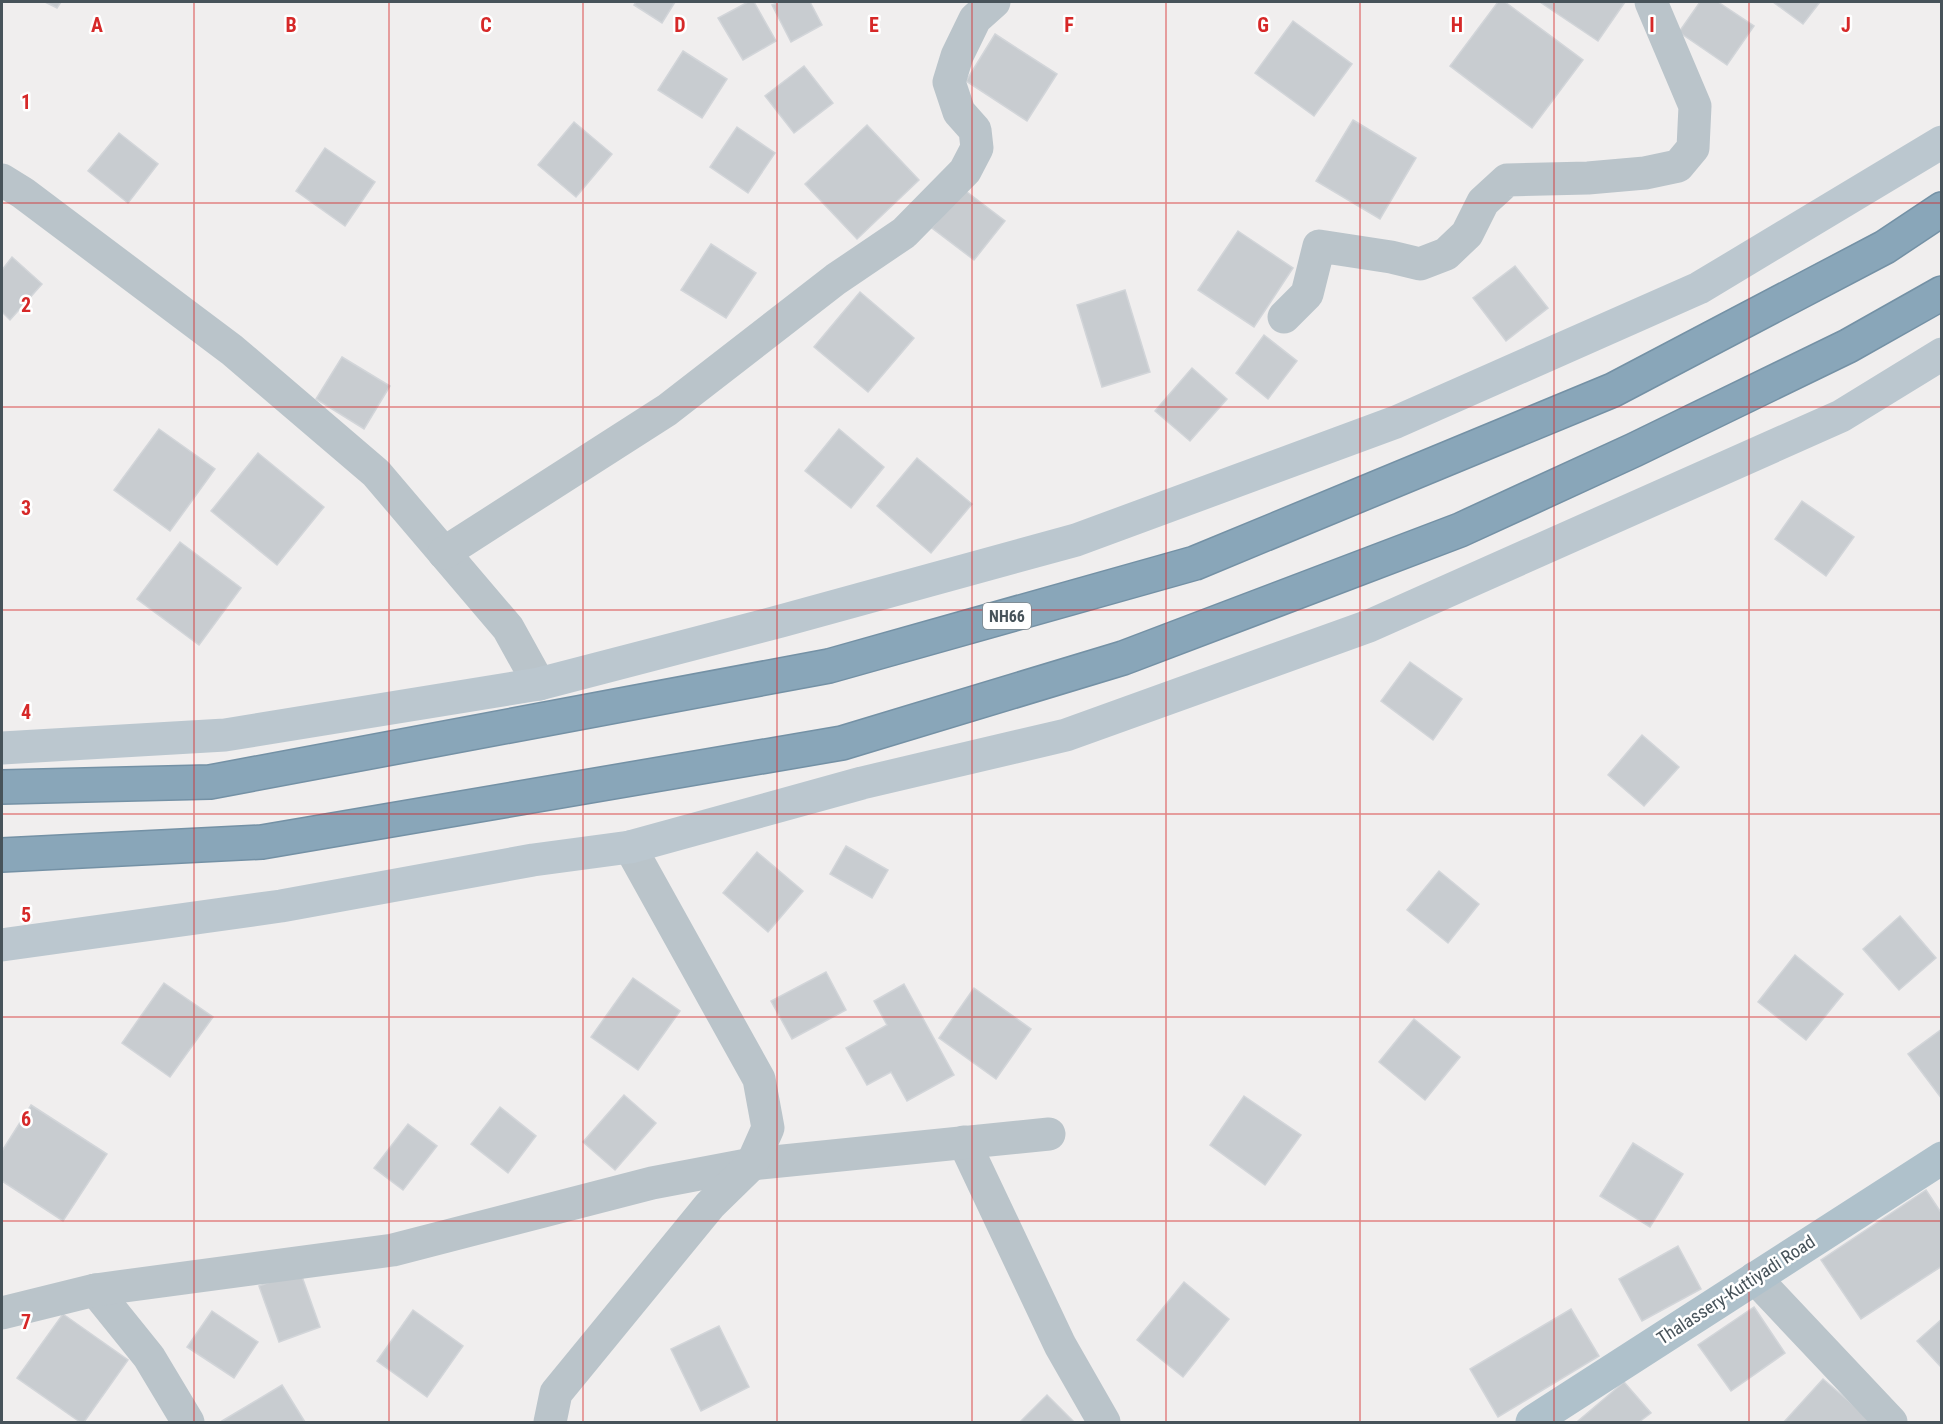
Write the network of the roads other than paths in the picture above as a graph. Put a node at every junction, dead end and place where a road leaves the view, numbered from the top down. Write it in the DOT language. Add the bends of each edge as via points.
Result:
graph roads {
  1 [pos="994,2"];
  2 [pos="1651,2"];
  3 [pos="1941,142"];
  4 [pos="2,180"];
  5 [pos="1941,208"];
  6 [pos="1941,293"];
  7 [pos="1284,317"];
  8 [pos="1941,354"];
  9 [pos="444,553"];
  10 [pos="539,684"];
  11 [pos="2,748"];
  12 [pos="2,788"];
  13 [pos="630,847"];
  14 [pos="2,855"];
  15 [pos="2,945"];
  16 [pos="1049,1134"];
  17 [pos="964,1142"];
  18 [pos="1941,1158"];
  19 [pos="752,1164"];
  20 [pos="1755,1278"];
  21 [pos="95,1290"];
  22 [pos="2,1313"];
  23 [pos="188,1422"];
  24 [pos="550,1422"];
  25 [pos="1104,1422"];
  26 [pos="1532,1422"];
  27 [pos="1891,1422"];
  1 -- 9 [label="street" via="975,19 949,82 959,112 975,130 977,148 965,171 904,233 836,279 667,410"];
  2 -- 7 [label="street" via="1695,106 1693,148 1678,166 1588,178 1507,180 1483,202 1467,234 1446,254 1420,264 1318,246 1306,294"];
  3 -- 10 [label="street" via="1700,288 1396,422 1076,540"];
  4 -- 9 [label="street" via="232,350 376,473"];
  5 -- 12 [label="highway, NH66" via="1885,248 1613,390 1195,563 829,666 210,782"];
  6 -- 14 [label="highway" via="1848,346 1460,530 1123,658 842,743 262,842"];
  8 -- 13 [label="street" via="1841,416 1369,626 1066,735 862,783"];
  9 -- 10 [label="street" via="508,628"];
  10 -- 11 [label="street" via="225,735"];
  13 -- 15 [label="street" via="533,860 280,906"];
  13 -- 19 [label="street" via="759,1079 768,1128"];
  16 -- 17 [label="street"];
  17 -- 19 [label="street"];
  17 -- 25 [label="street" via="1060,1346"];
  18 -- 20 [label="main road, Thalassery-Kuttiyadi Road"];
  19 -- 21 [label="street" via="652,1183 393,1250"];
  19 -- 24 [label="street" via="710,1205 556,1393"];
  20 -- 26 [label="main road, Thalassery-Kuttiyadi Road"];
  20 -- 27 [label="street"];
  21 -- 22 [label="street"];
  21 -- 23 [label="street" via="148,1357"];
}
